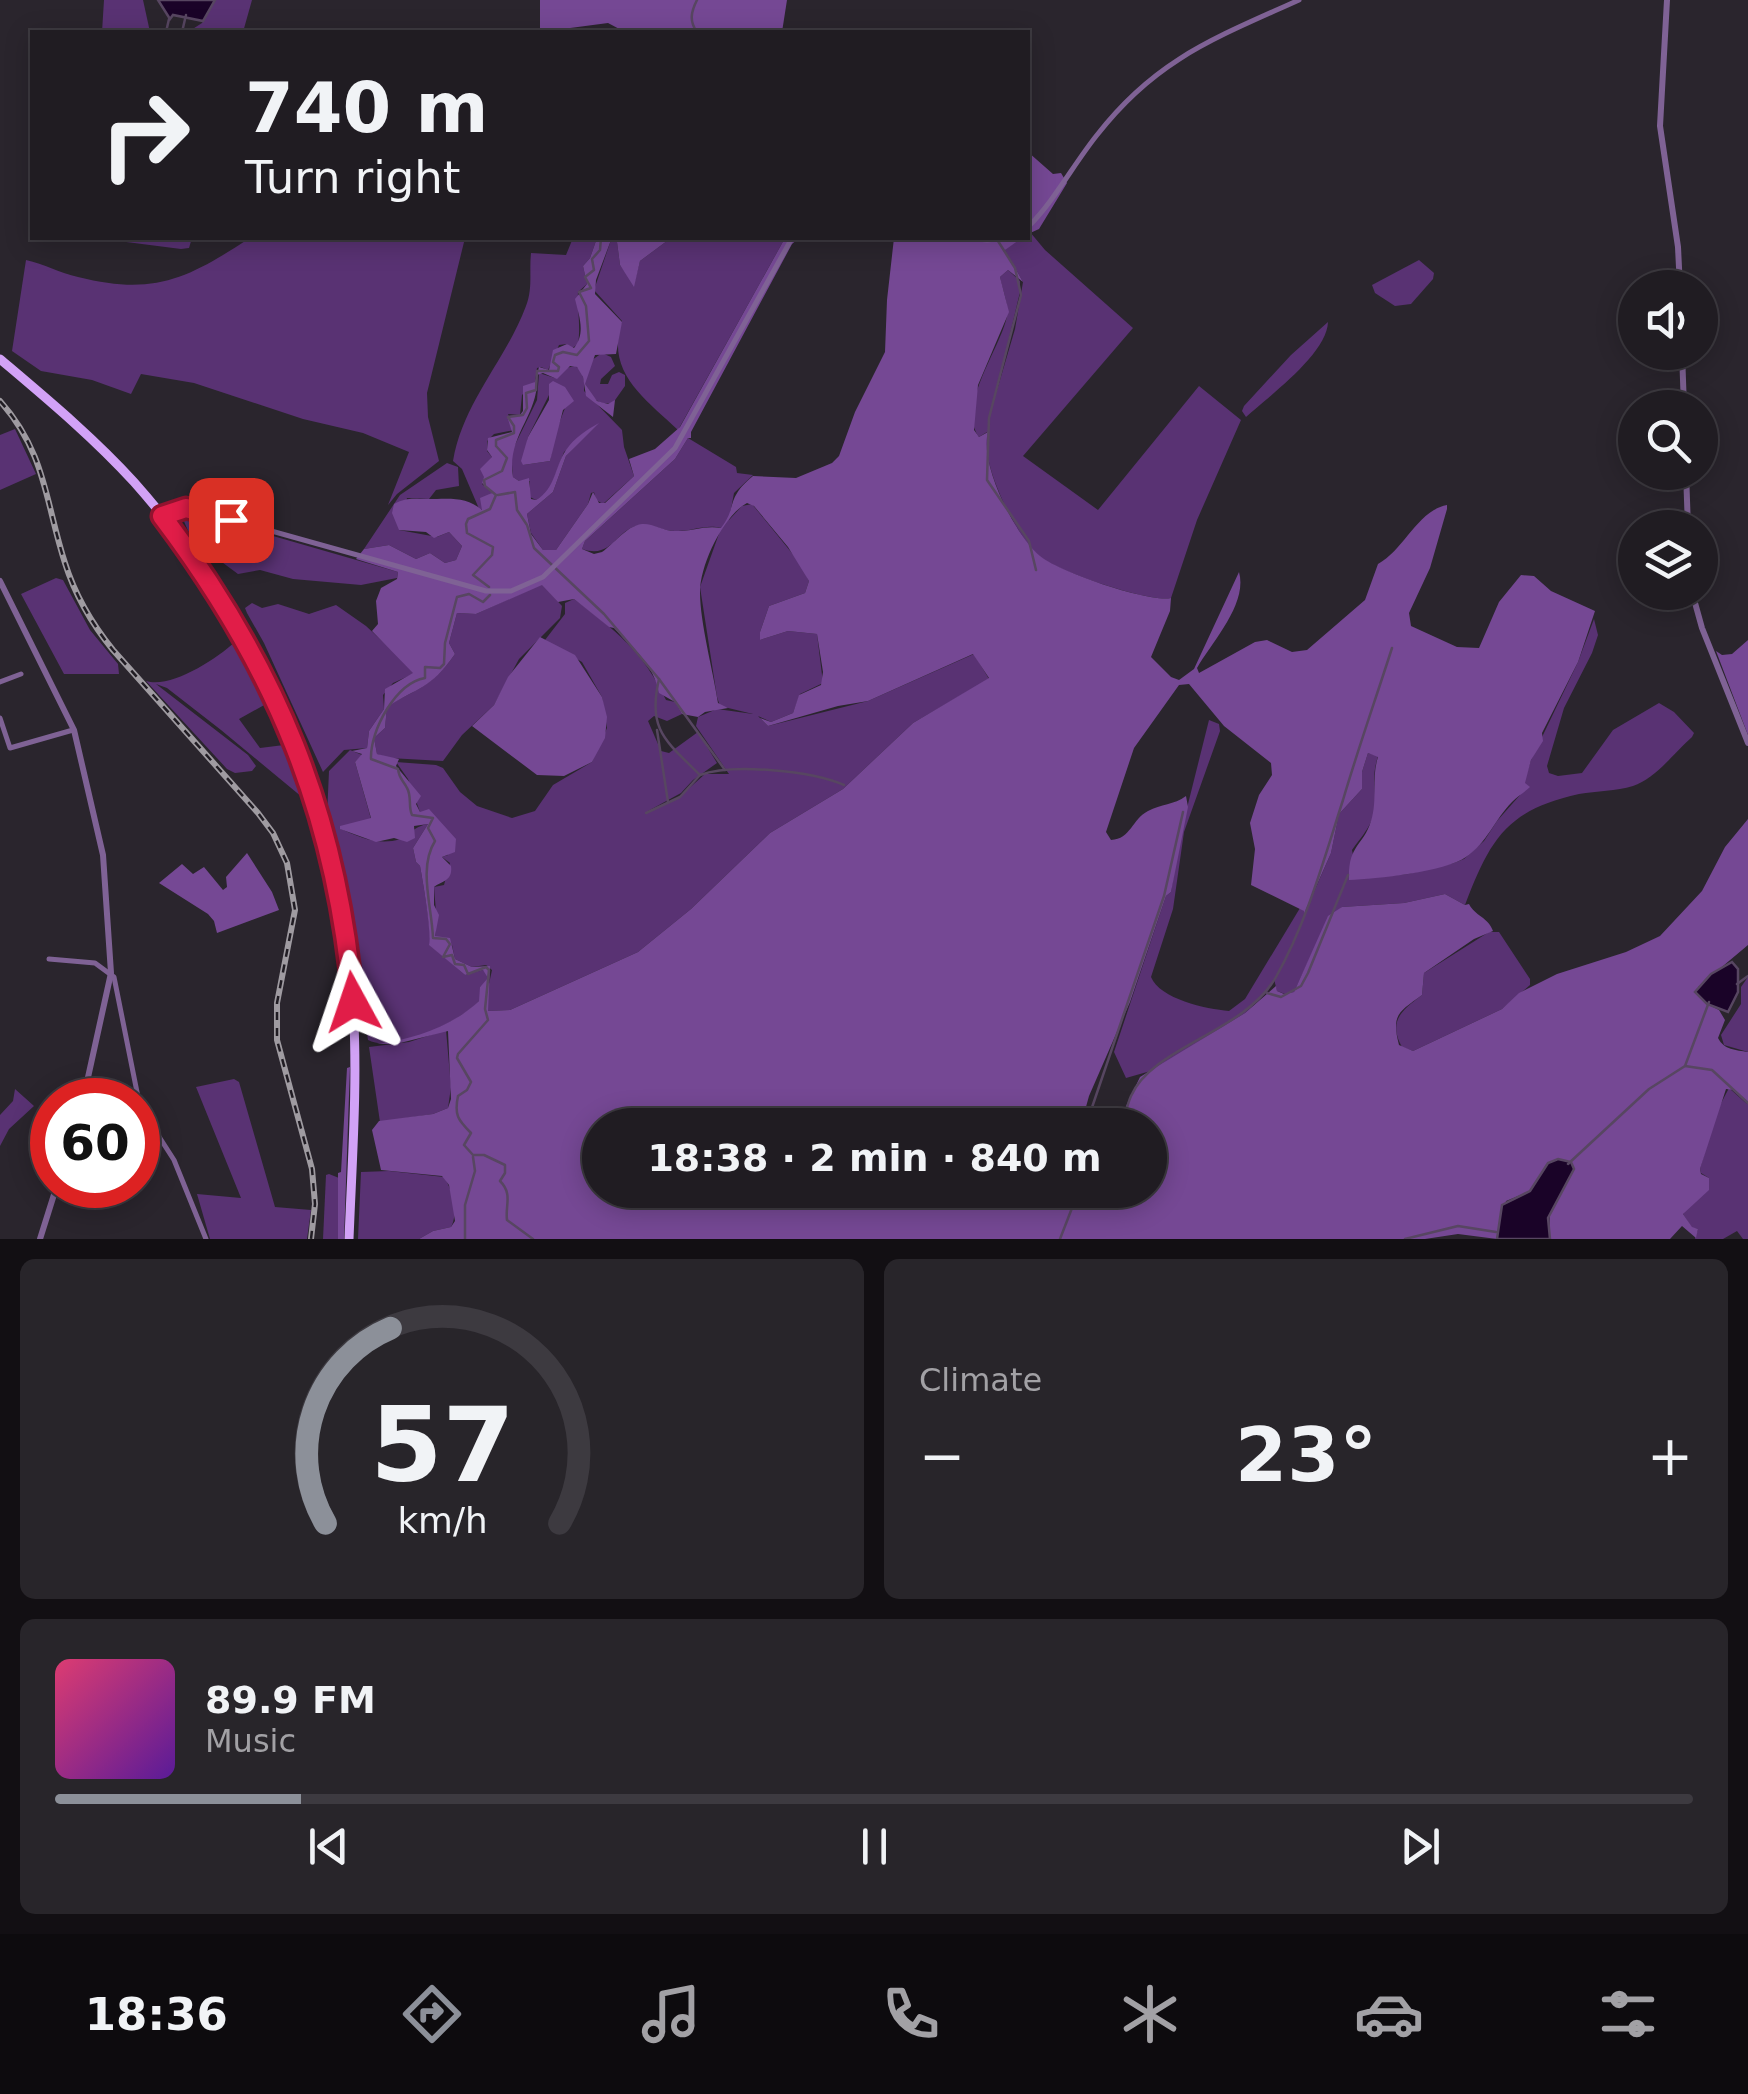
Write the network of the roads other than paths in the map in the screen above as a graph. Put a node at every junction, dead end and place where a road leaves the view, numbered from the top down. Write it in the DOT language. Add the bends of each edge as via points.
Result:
graph roads {
  1 [pos="1299,0"];
  2 [pos="1667,0"];
  3 [pos="1030,224"];
  4 [pos="791,240"];
  5 [pos="1679,270"];
  6 [pos="0,359"];
  7 [pos="162,516"];
  8 [pos="0,581"];
  9 [pos="1697,610"];
  10 [pos="20,674"];
  11 [pos="0,682"];
  12 [pos="0,718"];
  13 [pos="74,730"];
  14 [pos="1748,743"];
  15 [pos="49,959"];
  16 [pos="111,973"];
  17 [pos="88,1078"];
  18 [pos="50,1208"];
  19 [pos="40,1239"];
  20 [pos="206,1239"];
  21 [pos="348,1239"];
  1 -- 3 [label="street" via="1196,46 1160,71 1098,134"];
  2 -- 5 [label="street" via="1660,126"];
  4 -- 7 [label="street" via="676,448 543,577 522,588 486,591 186,508"];
  6 -- 7 [label="main road" via="104,450"];
  7 -- 21 [label="main road" via="260,666 300,756 326,838 353,1002"];
  8 -- 13 [label="street"];
  9 -- 14 [label="street"];
  10 -- 11 [label="street"];
  12 -- 13 [label="street" via="10,748"];
  13 -- 16 [label="street" via="103,855"];
  15 -- 16 [label="street" via="96,963"];
  16 -- 17 [label="street"];
  16 -- 20 [label="street" via="140,1107 174,1160"];
  18 -- 19 [label="street"];
}
